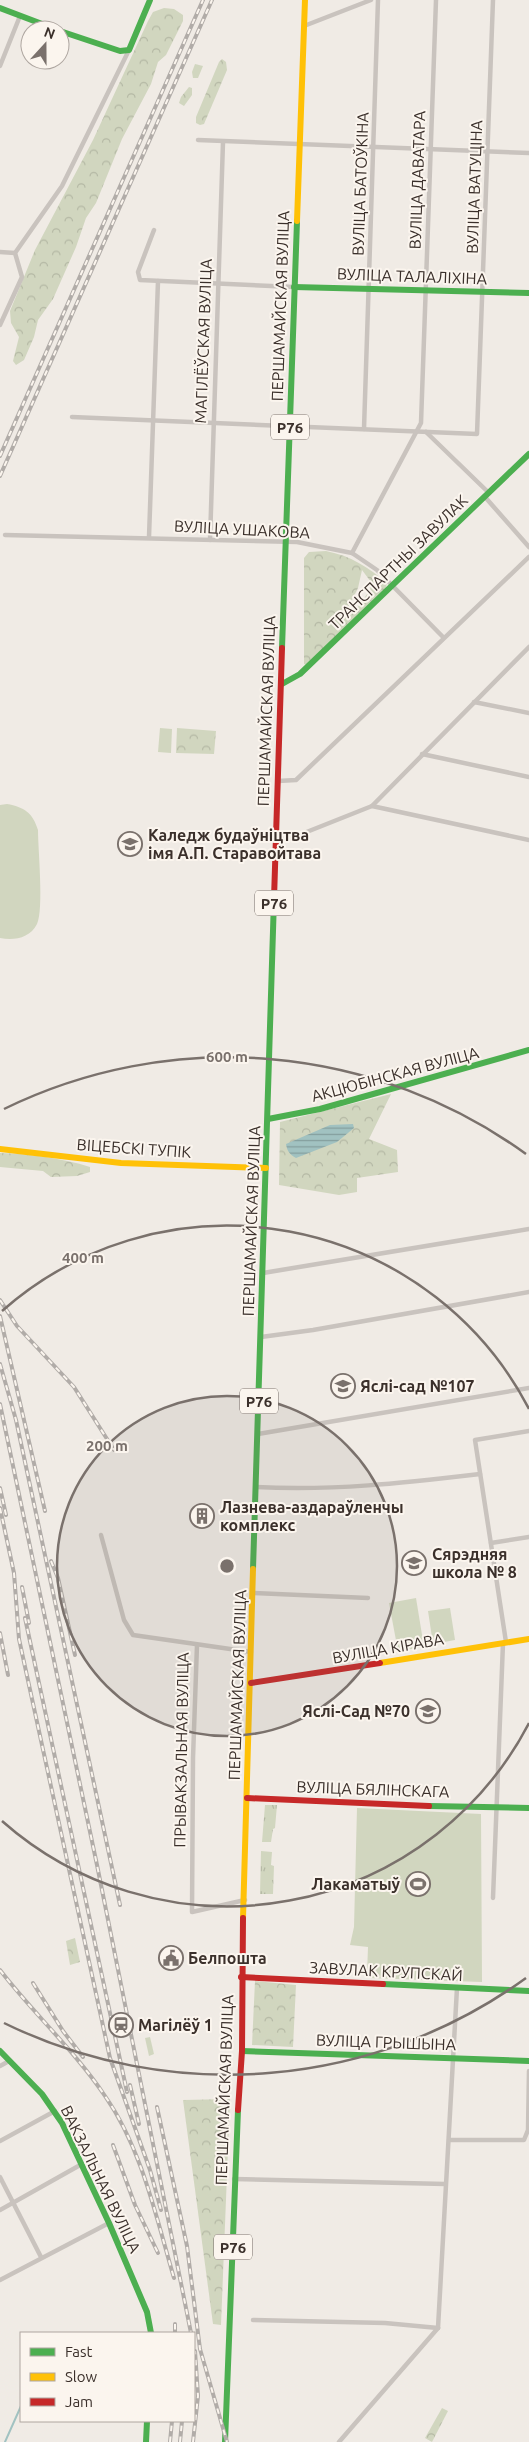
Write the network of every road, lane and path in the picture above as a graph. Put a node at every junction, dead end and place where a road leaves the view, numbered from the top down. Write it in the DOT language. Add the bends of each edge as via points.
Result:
graph roads {
  1 [pos="150,0"];
  2 [pos="305,0"];
  3 [pos="372,0"];
  4 [pos="378,0"];
  5 [pos="436,0"];
  6 [pos="493,0"];
  7 [pos="0,8"];
  8 [pos="20,16"];
  9 [pos="31,20"];
  10 [pos="304,26"];
  11 [pos="70,34"];
  12 [pos="129,50"];
  13 [pos="0,66"];
  14 [pos="198,140"];
  15 [pos="223,142"];
  16 [pos="300,144"];
  17 [pos="374,147"];
  18 [pos="430,150"];
  19 [pos="488,152"];
  20 [pos="529,153"];
  21 [pos="154,230"];
  22 [pos="0,252"];
  23 [pos="15,253"];
  24 [pos="158,281"];
  25 [pos="218,283"];
  26 [pos="294,286"];
  27 [pos="368,288"];
  28 [pos="425,289"];
  29 [pos="483,292"];
  30 [pos="529,293"];
  31 [pos="0,325"];
  32 [pos="72,417"];
  33 [pos="155,421"];
  34 [pos="213,423"];
  35 [pos="290,426"];
  36 [pos="364,429"];
  37 [pos="417,431"];
  38 [pos="426,432"];
  39 [pos="529,454"];
  40 [pos="487,495"];
  41 [pos="6,535"];
  42 [pos="149,537"];
  43 [pos="210,540"];
  44 [pos="286,542"];
  45 [pos="529,547"];
  46 [pos="352,553"];
  47 [pos="529,557"];
  48 [pos="394,586"];
  49 [pos="443,638"];
  50 [pos="529,647"];
  51 [pos="282,684"];
  52 [pos="474,702"];
  53 [pos="529,713"];
  54 [pos="422,754"];
  55 [pos="529,778"];
  56 [pos="278,781"];
  57 [pos="372,806"];
  58 [pos="276,840"];
  59 [pos="529,840"];
  60 [pos="529,1050"];
  61 [pos="268,1119"];
  62 [pos="0,1149"];
  63 [pos="266,1168"];
  64 [pos="529,1229"];
  65 [pos="263,1273"];
  66 [pos="529,1292"];
  67 [pos="261,1337"];
  68 [pos="529,1388"];
  69 [pos="529,1431"];
  70 [pos="258,1434"];
  71 [pos="480,1474"];
  72 [pos="256,1487"];
  73 [pos="101,1535"];
  74 [pos="529,1537"];
  75 [pos="491,1543"];
  76 [pos="253,1593"];
  77 [pos="368,1598"];
  78 [pos="529,1639"];
  79 [pos="504,1642"];
  80 [pos="197,1645"];
  81 [pos="251,1652"];
  82 [pos="251,1684"];
  83 [pos="247,1798"];
  84 [pos="497,1807"];
  85 [pos="529,1808"];
  86 [pos="493,1898"];
  87 [pos="245,1900"];
  88 [pos="242,1978"];
  89 [pos="456,1988"];
  90 [pos="529,1990"];
  91 [pos="0,2051"];
  92 [pos="242,2051"];
  93 [pos="452,2058"];
  94 [pos="9,2060"];
  95 [pos="529,2061"];
  96 [pos="0,2066"];
  97 [pos="529,2071"];
  98 [pos="55,2111"];
  99 [pos="449,2140"];
  100 [pos="0,2141"];
  101 [pos="82,2164"];
  102 [pos="0,2177"];
  103 [pos="234,2179"];
  104 [pos="446,2184"];
  105 [pos="14,2203"];
  106 [pos="0,2210"];
  107 [pos="109,2223"];
  108 [pos="41,2257"];
  109 [pos="0,2280"];
  110 [pos="253,2320"];
  111 [pos="438,2328"];
  112 [pos="151,2332"];
  113 [pos="148,2422"];
  114 [pos="146,2442"];
  115 [pos="225,2442"];
  116 [pos="339,2442"];
  1 -- 12 [label="main road"];
  2 -- 10 [label="main road, ПЕРШАМАЙСКАЯ ВУЛІЦА / Р76"];
  3 -- 10 [label="street"];
  4 -- 17 [label="street, ВУЛІЦА БАТОЎКІНА"];
  5 -- 18 [label="street, ВУЛІЦА ДАВАТАРА"];
  6 -- 19 [label="street, ВУЛІЦА ВАТУЦІНА"];
  7 -- 8 [label="main road"];
  8 -- 9 [label="main road"];
  8 -- 13 [label="street"];
  10 -- 16 [label="main road, ПЕРШАМАЙСКАЯ ВУЛІЦА / Р76"];
  11 -- 12 [label="main road" via="120,51"];
  12 -- 23 [label="street" via="62,186"];
  14 -- 15 [label="street"];
  15 -- 16 [label="street"];
  15 -- 25 [label="street, МАГІЛЁЎСКАЯ ВУЛІЦА"];
  16 -- 17 [label="street"];
  16 -- 26 [label="main road, ПЕРШАМАЙСКАЯ ВУЛІЦА / Р76"];
  17 -- 18 [label="street"];
  17 -- 27 [label="street, ВУЛІЦА БАТОЎКІНА"];
  18 -- 19 [label="street"];
  18 -- 28 [label="street, ВУЛІЦА ДАВАТАРА"];
  19 -- 20 [label="street"];
  19 -- 29 [label="street, ВУЛІЦА ВАТУЦІНА"];
  21 -- 24 [label="street" via="138,272 140,280"];
  22 -- 23 [label="street"];
  23 -- 31 [label="street" via="22,277"];
  24 -- 25 [label="street"];
  24 -- 33 [label="street"];
  25 -- 26 [label="street"];
  25 -- 34 [label="street, МАГІЛЁЎСКАЯ ВУЛІЦА"];
  26 -- 27 [label="main road, ВУЛІЦА ТАЛАЛІХІНА"];
  26 -- 35 [label="main road, ПЕРШАМАЙСКАЯ ВУЛІЦА / Р76"];
  27 -- 28 [label="main road, ВУЛІЦА ТАЛАЛІХІНА"];
  27 -- 36 [label="street, ВУЛІЦА БАТОЎКІНА"];
  28 -- 29 [label="main road, ВУЛІЦА ТАЛАЛІХІНА"];
  28 -- 37 [label="street, ВУЛІЦА ДАВАТАРА" via="421,423"];
  29 -- 30 [label="main road, ВУЛІЦА ТАЛАЛІХІНА"];
  29 -- 38 [label="street, ВУЛІЦА ВАТУЦІНА" via="477,434"];
  32 -- 33 [label="street, ВУЛІЦА ВАТУЦІНА"];
  33 -- 34 [label="street, ВУЛІЦА ВАТУЦІНА"];
  33 -- 42 [label="street"];
  34 -- 35 [label="street, ВУЛІЦА ВАТУЦІНА"];
  34 -- 43 [label="street, МАГІЛЁЎСКАЯ ВУЛІЦА"];
  35 -- 36 [label="street, ВУЛІЦА ВАТУЦІНА"];
  35 -- 44 [label="main road, ПЕРШАМАЙСКАЯ ВУЛІЦА / Р76"];
  36 -- 37 [label="street, ВУЛІЦА ВАТУЦІНА"];
  37 -- 38 [label="street, ВУЛІЦА ВАТУЦІНА"];
  37 -- 46 [label="street, ВУЛІЦА ДАВАТАРА"];
  38 -- 40 [label="street"];
  39 -- 40 [label="main road, ТРАНСПАРТНЫ ЗАВУЛАК"];
  40 -- 45 [label="street"];
  40 -- 48 [label="main road, ТРАНСПАРТНЫ ЗАВУЛАК"];
  41 -- 42 [label="street, ВУЛІЦА УШАКОВА"];
  42 -- 43 [label="street, ВУЛІЦА УШАКОВА"];
  43 -- 44 [label="street, ВУЛІЦА УШАКОВА"];
  44 -- 46 [label="street, ВУЛІЦА УШАКОВА"];
  44 -- 51 [label="main road, ПЕРШАМАЙСКАЯ ВУЛІЦА / Р76"];
  46 -- 48 [label="street, ВУЛІЦА УШАКОВА"];
  47 -- 49 [label="street"];
  48 -- 49 [label="street, ВУЛІЦА УШАКОВА"];
  48 -- 51 [label="main road, ТРАНСПАРТНЫ ЗАВУЛАК" via="300,674"];
  49 -- 56 [label="street" via="296,780"];
  50 -- 52 [label="street"];
  51 -- 56 [label="main road, ПЕРШАМАЙСКАЯ ВУЛІЦА / Р76"];
  52 -- 53 [label="street"];
  52 -- 54 [label="street"];
  54 -- 55 [label="street"];
  54 -- 57 [label="street"];
  56 -- 58 [label="main road, ПЕРШАМАЙСКАЯ ВУЛІЦА / Р76"];
  57 -- 58 [label="street" via="289,839"];
  57 -- 59 [label="street"];
  58 -- 61 [label="main road, ПЕРШАМАЙСКАЯ ВУЛІЦА / Р76"];
  60 -- 61 [label="main road, АКЦЮБІНСКАЯ ВУЛІЦА" via="320,1109"];
  61 -- 63 [label="main road, ПЕРШАМАЙСКАЯ ВУЛІЦА / Р76"];
  62 -- 63 [label="main road, ВІЦЕБСКІ ТУПІК" via="120,1163"];
  63 -- 65 [label="main road, ПЕРШАМАЙСКАЯ ВУЛІЦА / Р76"];
  64 -- 65 [label="street"];
  65 -- 67 [label="main road, ПЕРШАМАЙСКАЯ ВУЛІЦА / Р76"];
  66 -- 67 [label="street"];
  67 -- 70 [label="main road, ПЕРШАМАЙСКАЯ ВУЛІЦА / Р76"];
  68 -- 70 [label="street"];
  69 -- 71 [label="street" via="475,1440"];
  70 -- 72 [label="main road, ПЕРШАМАЙСКАЯ ВУЛІЦА / Р76"];
  71 -- 72 [label="street" via="326,1490"];
  71 -- 75 [label="street"];
  72 -- 76 [label="main road, ПЕРШАМАЙСКАЯ ВУЛІЦА / Р76"];
  73 -- 80 [label="street, ПРЫВАКЗАЛЬНАЯ ВУЛІЦА" via="124,1620 133,1635"];
  74 -- 75 [label="street"];
  75 -- 79 [label="street"];
  76 -- 77 [label="street"];
  76 -- 81 [label="main road, ПЕРШАМАЙСКАЯ ВУЛІЦА / Р76"];
  78 -- 79 [label="main road, ВУЛІЦА КІРАВА"];
  79 -- 82 [label="main road, ВУЛІЦА КІРАВА"];
  79 -- 84 [label="street"];
  80 -- 81 [label="street"];
  80 -- 87 [label="street, ПРЫВАКЗАЛЬНАЯ ВУЛІЦА" via="192,1912"];
  81 -- 82 [label="main road, ПЕРШАМАЙСКАЯ ВУЛІЦА / Р76"];
  82 -- 83 [label="main road, ПЕРШАМАЙСКАЯ ВУЛІЦА / Р76"];
  83 -- 84 [label="main road, ВУЛІЦА БЯЛІНСКАГА"];
  83 -- 87 [label="main road, ПЕРШАМАЙСКАЯ ВУЛІЦА / Р76"];
  84 -- 85 [label="main road, ВУЛІЦА БЯЛІНСКАГА"];
  84 -- 86 [label="street"];
  87 -- 88 [label="main road, ПЕРШАМАЙСКАЯ ВУЛІЦА / Р76"];
  88 -- 89 [label="main road, ЗАВУЛАК КРУПСКАЙ"];
  88 -- 92 [label="main road, ПЕРШАМАЙСКАЯ ВУЛІЦА / Р76"];
  89 -- 90 [label="main road, ЗАВУЛАК КРУПСКАЙ"];
  89 -- 93 [label="street"];
  91 -- 94 [label="main road, ВАКЗАЛЬНАЯ ВУЛІЦА"];
  92 -- 93 [label="main road, ВУЛІЦА ГРЫШЫНА"];
  92 -- 103 [label="main road, ПЕРШАМАЙСКАЯ ВУЛІЦА / Р76"];
  93 -- 95 [label="main road, ВУЛІЦА ГРЫШЫНА"];
  93 -- 99 [label="street"];
  94 -- 96 [label="street"];
  94 -- 98 [label="main road, ВАКЗАЛЬНАЯ ВУЛІЦА"];
  97 -- 99 [label="street" via="528,2130 524,2140"];
  98 -- 100 [label="street"];
  98 -- 101 [label="main road, ВАКЗАЛЬНАЯ ВУЛІЦА"];
  99 -- 104 [label="street"];
  101 -- 105 [label="street"];
  101 -- 107 [label="main road, ВАКЗАЛЬНАЯ ВУЛІЦА"];
  102 -- 105 [label="street"];
  103 -- 104 [label="street"];
  103 -- 115 [label="main road, ПЕРШАМАЙСКАЯ ВУЛІЦА / Р76"];
  104 -- 111 [label="street"];
  105 -- 106 [label="street"];
  105 -- 108 [label="street"];
  107 -- 108 [label="street"];
  107 -- 112 [label="main road, ВАКЗАЛЬНАЯ ВУЛІЦА" via="147,2312"];
  108 -- 109 [label="street"];
  110 -- 111 [label="street" via="385,2323"];
  111 -- 116 [label="street"];
  113 -- 114 [label="main road"];
}
